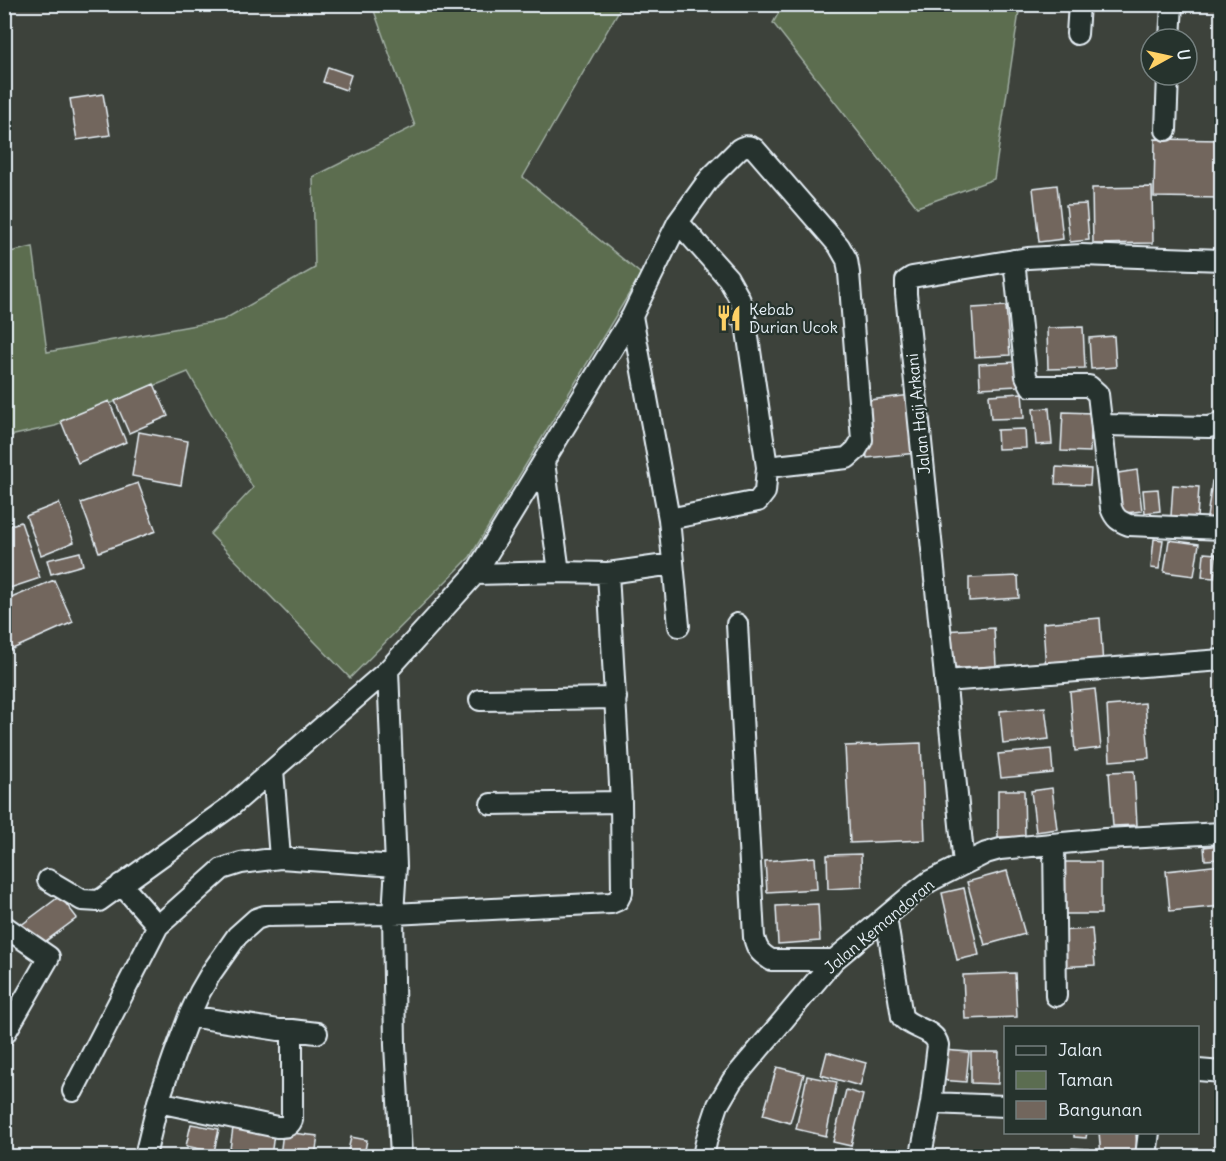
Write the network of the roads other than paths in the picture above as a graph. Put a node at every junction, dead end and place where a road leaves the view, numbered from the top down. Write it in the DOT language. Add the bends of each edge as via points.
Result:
graph roads {
  1 [pos="1079,4"];
  2 [pos="1172,4"];
  3 [pos="1171,27"];
  4 [pos="1077,34"];
  5 [pos="1168,87"];
  6 [pos="1166,130"];
  7 [pos="678,222"];
  8 [pos="1014,260"];
  9 [pos="1221,260"];
  10 [pos="632,316"];
  11 [pos="1221,421"];
  12 [pos="1102,425"];
  13 [pos="544,462"];
  14 [pos="766,467"];
  15 [pos="669,519"];
  16 [pos="1221,529"];
  17 [pos="673,564"];
  18 [pos="560,572"];
  19 [pos="608,573"];
  20 [pos="475,574"];
  21 [pos="737,624"];
  22 [pos="679,626"];
  23 [pos="1221,660"];
  24 [pos="388,670"];
  25 [pos="945,681"];
  26 [pos="616,698"];
  27 [pos="480,700"];
  28 [pos="273,770"];
  29 [pos="621,802"];
  30 [pos="491,804"];
  31 [pos="1221,833"];
  32 [pos="1054,844"];
  33 [pos="280,858"];
  34 [pos="964,864"];
  35 [pos="396,866"];
  36 [pos="48,880"];
  37 [pos="121,884"];
  38 [pos="393,914"];
  39 [pos="886,916"];
  40 [pos="4,926"];
  41 [pos="158,926"];
  42 [pos="834,960"];
  43 [pos="1056,996"];
  44 [pos="189,1016"];
  45 [pos="292,1030"];
  46 [pos="317,1033"];
  47 [pos="4,1035"];
  48 [pos="1199,1070"];
  49 [pos="1221,1072"];
  50 [pos="73,1091"];
  51 [pos="158,1102"];
  52 [pos="931,1103"];
  53 [pos="1004,1107"];
  54 [pos="1149,1134"];
  55 [pos="921,1155"];
  56 [pos="145,1156"];
  57 [pos="401,1156"];
  58 [pos="704,1156"];
  59 [pos="1146,1156"];
  1 -- 4 [label="street"];
  2 -- 3 [label="street"];
  5 -- 6 [label="street"];
  7 -- 10 [label="street"];
  7 -- 14 [label="street" via="728,278 744,310"];
  7 -- 14 [label="street" via="709,179 739,149 750,146 847,260 862,440 847,458"];
  8 -- 9 [label="street, Jalan Haji Arkani" via="1082,255"];
  8 -- 12 [label="street" via="1026,376 1031,386 1089,386 1098,394"];
  8 -- 25 [label="street, Jalan Haji Arkani" via="906,281"];
  10 -- 13 [label="street"];
  10 -- 15 [label="street"];
  11 -- 12 [label="street" via="1209,427"];
  12 -- 16 [label="street" via="1111,508 1119,521 1129,525"];
  13 -- 18 [label="street"];
  13 -- 20 [label="street"];
  14 -- 15 [label="street" via="765,492 758,501"];
  15 -- 17 [label="street"];
  17 -- 19 [label="street"];
  17 -- 22 [label="street"];
  18 -- 19 [label="street"];
  18 -- 20 [label="street"];
  19 -- 26 [label="street"];
  20 -- 24 [label="street"];
  21 -- 42 [label="street" via="757,949 771,960"];
  23 -- 25 [label="street"];
  24 -- 28 [label="street"];
  24 -- 35 [label="street"];
  25 -- 34 [label="street, Jalan Haji Arkani"];
  26 -- 27 [label="street"];
  26 -- 29 [label="street"];
  28 -- 33 [label="street"];
  28 -- 37 [label="street" via="231,806"];
  29 -- 30 [label="street"];
  29 -- 38 [label="street" via="622,892 618,900"];
  31 -- 32 [label="street, Jalan Kemandoran"];
  32 -- 34 [label="street, Jalan Kemandoran" via="1000,849"];
  32 -- 43 [label="street"];
  33 -- 35 [label="street"];
  33 -- 41 [label="street" via="222,869"];
  34 -- 39 [label="street, Jalan Kemandoran" via="930,880"];
  35 -- 38 [label="street"];
  36 -- 37 [label="street" via="90,902 99,901"];
  37 -- 41 [label="street"];
  38 -- 44 [label="street" via="256,919 225,951"];
  38 -- 57 [label="street"];
  39 -- 42 [label="street, Jalan Kemandoran"];
  39 -- 52 [label="street" via="902,1017 934,1035 939,1045"];
  40 -- 47 [label="street" via="49,957"];
  41 -- 50 [label="street"];
  42 -- 58 [label="street, Jalan Kemandoran" via="732,1081 718,1105"];
  44 -- 45 [label="street"];
  44 -- 51 [label="street"];
  45 -- 46 [label="street"];
  45 -- 51 [label="street" via="290,1125 277,1127"];
  48 -- 49 [label="street"];
  51 -- 56 [label="street"];
  52 -- 53 [label="street"];
  52 -- 55 [label="street"];
  54 -- 59 [label="street"];
}
